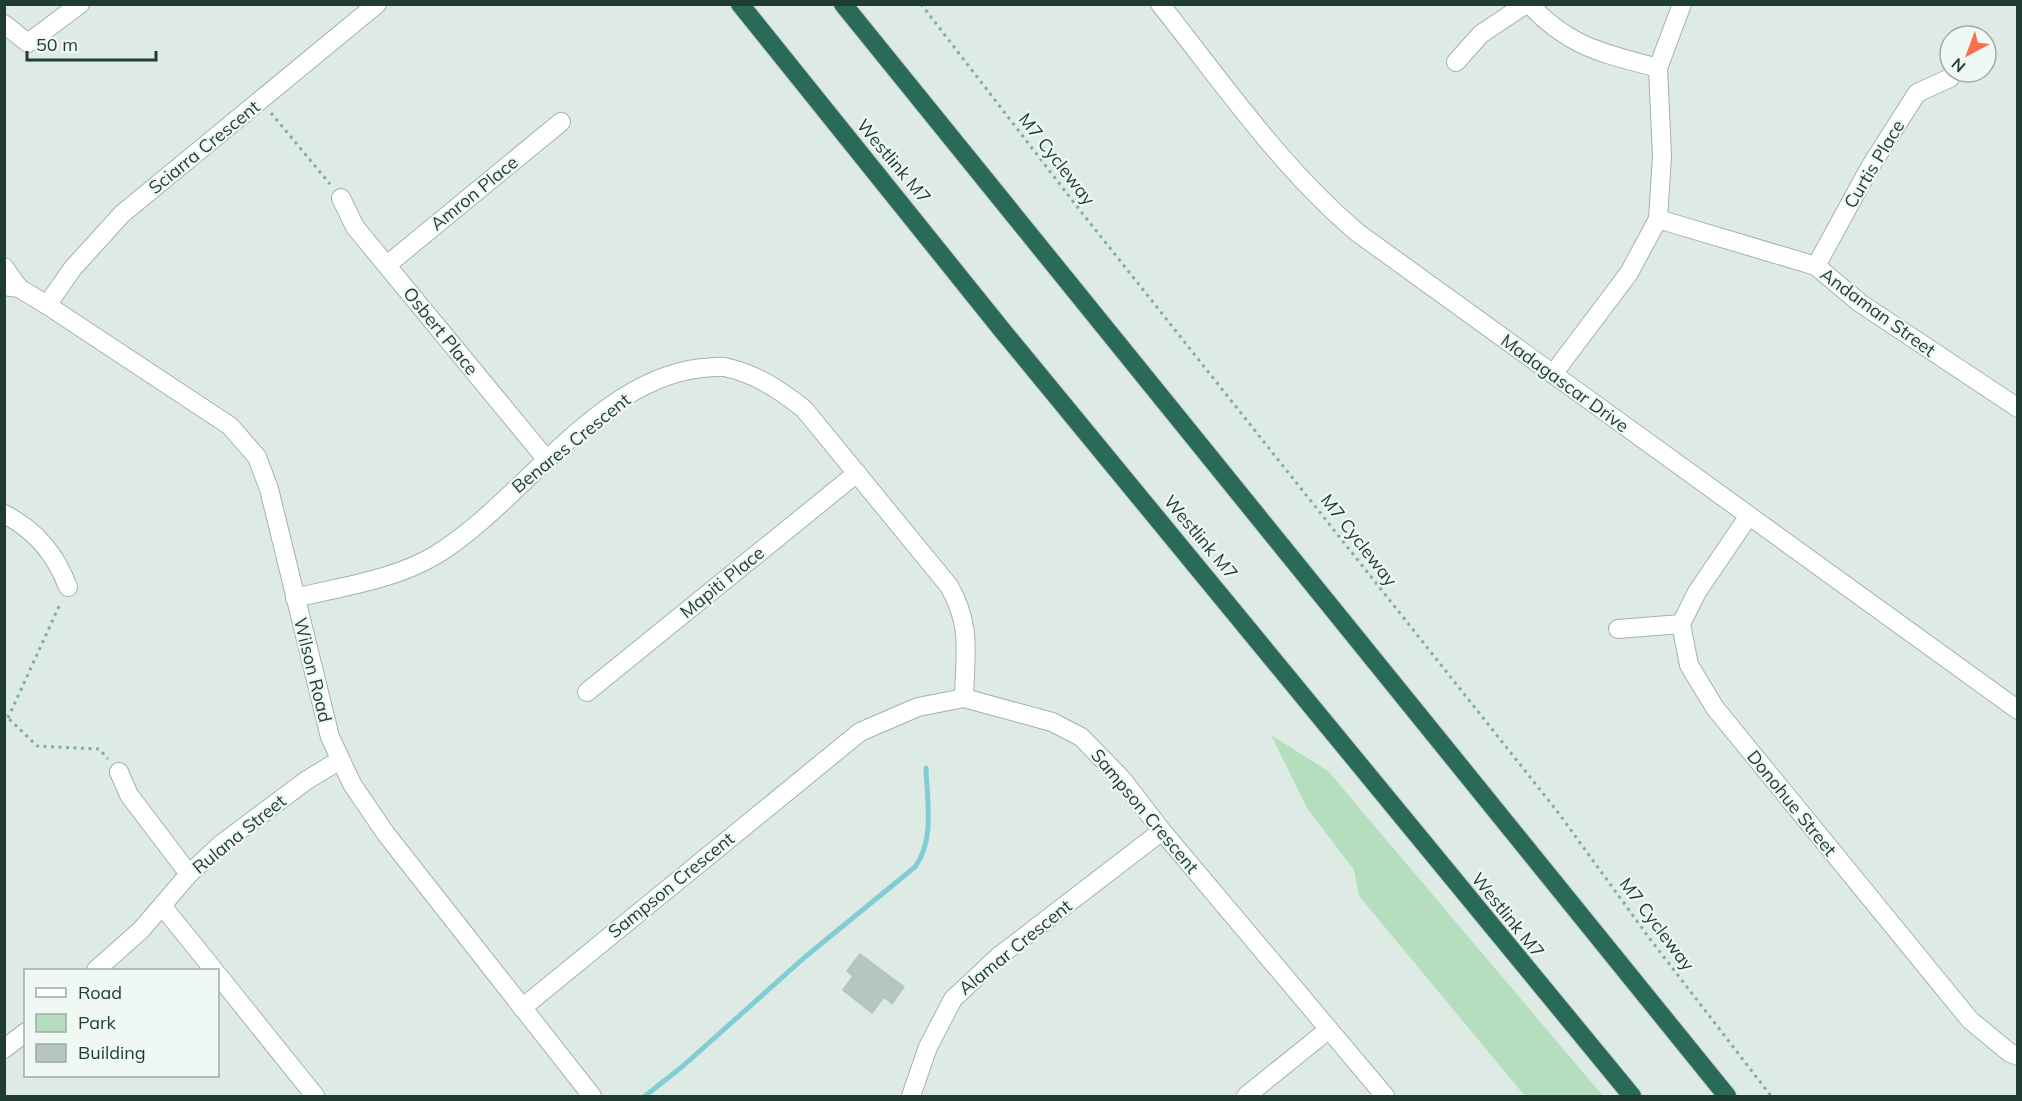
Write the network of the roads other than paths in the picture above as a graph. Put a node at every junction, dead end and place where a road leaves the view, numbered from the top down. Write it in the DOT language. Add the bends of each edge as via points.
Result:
graph roads {
  1 [pos="80,4"];
  2 [pos="377,4"];
  3 [pos="740,4"];
  4 [pos="843,4"];
  5 [pos="1160,4"];
  6 [pos="1527,4"];
  7 [pos="1682,4"];
  8 [pos="4,24"];
  9 [pos="1456,62"];
  10 [pos="1658,68"];
  11 [pos="1938,83"];
  12 [pos="561,122"];
  13 [pos="341,198"];
  14 [pos="1658,219"];
  15 [pos="387,265"];
  16 [pos="1816,266"];
  17 [pos="4,267"];
  18 [pos="12,287"];
  19 [pos="47,306"];
  20 [pos="1553,374"];
  21 [pos="2018,408"];
  22 [pos="547,460"];
  23 [pos="857,473"];
  24 [pos="4,514"];
  25 [pos="1748,517"];
  26 [pos="68,587"];
  27 [pos="295,598"];
  28 [pos="1681,624"];
  29 [pos="1618,629"];
  30 [pos="587,692"];
  31 [pos="964,698"];
  32 [pos="2018,710"];
  33 [pos="340,760"];
  34 [pos="119,772"];
  35 [pos="1162,831"];
  36 [pos="189,874"];
  37 [pos="163,907"];
  38 [pos="97,969"];
  39 [pos="213,969"];
  40 [pos="219,976"];
  41 [pos="522,1008"];
  42 [pos="1328,1030"];
  43 [pos="24,1034"];
  44 [pos="4,1049"];
  45 [pos="2018,1056"];
  46 [pos="315,1096"];
  47 [pos="592,1096"];
  48 [pos="911,1096"];
  49 [pos="1246,1096"];
  50 [pos="1385,1096"];
  51 [pos="1632,1096"];
  52 [pos="1727,1096"];
  1 -- 8 [label="street" via="28,43"];
  2 -- 19 [label="street, Sciarra Crescent" via="122,214 73,268"];
  3 -- 51 [label="highway, Westlink M7" via="1009,339"];
  4 -- 52 [label="highway"];
  5 -- 20 [label="street, Madagascar Drive" via="1270,143 1335,214"];
  6 -- 9 [label="street" via="1481,34"];
  6 -- 10 [label="street" via="1576,43"];
  7 -- 10 [label="street"];
  10 -- 14 [label="street" via="1662,156"];
  11 -- 16 [label="street, Curtis Place" via="1917,93 1870,167"];
  12 -- 15 [label="street, Amron Place"];
  13 -- 15 [label="street, Osbert Place" via="355,227"];
  14 -- 16 [label="street, Andaman Street"];
  14 -- 20 [label="street" via="1629,273"];
  15 -- 22 [label="street, Osbert Place"];
  16 -- 21 [label="street, Andaman Street" via="1860,303"];
  17 -- 18 [label="street, Wilson Road"];
  18 -- 19 [label="street, Wilson Road"];
  19 -- 27 [label="street, Wilson Road" via="214,415 250,446 269,489"];
  20 -- 25 [label="street, Madagascar Drive"];
  22 -- 23 [label="street, Benares Crescent" via="629,394 688,370 722,366 778,389 804,409"];
  22 -- 27 [label="street, Benares Crescent" via="459,540 432,557 379,577"];
  23 -- 30 [label="street, Mapiti Place"];
  23 -- 31 [label="street, Benares Crescent" via="949,586 961,608 966,632"];
  24 -- 26 [label="street" via="39,538 59,564"];
  25 -- 28 [label="street" via="1697,592"];
  25 -- 32 [label="street, Madagascar Drive"];
  27 -- 33 [label="street, Wilson Road" via="321,706"];
  28 -- 29 [label="street"];
  28 -- 45 [label="street, Donohue Street" via="1689,665 1715,708 1970,1020"];
  31 -- 35 [label="street, Sampson Crescent" via="1052,722 1081,737 1122,779"];
  31 -- 41 [label="street, Sampson Crescent" via="918,707 860,732"];
  33 -- 36 [label="street, Rulana Street" via="220,845"];
  33 -- 41 [label="street, Wilson Road" via="386,834"];
  34 -- 36 [label="street" via="129,795"];
  35 -- 42 [label="street, Sampson Crescent"];
  35 -- 48 [label="street, Alamar Crescent" via="998,957 953,999 928,1047"];
  36 -- 37 [label="street, Rulana Street"];
  37 -- 38 [label="street, Rulana Street"];
  37 -- 39 [label="street"];
  40 -- 46 [label="street"];
  41 -- 47 [label="street, Wilson Road"];
  42 -- 49 [label="street"];
  42 -- 50 [label="street, Sampson Crescent"];
  43 -- 44 [label="street"];
}
